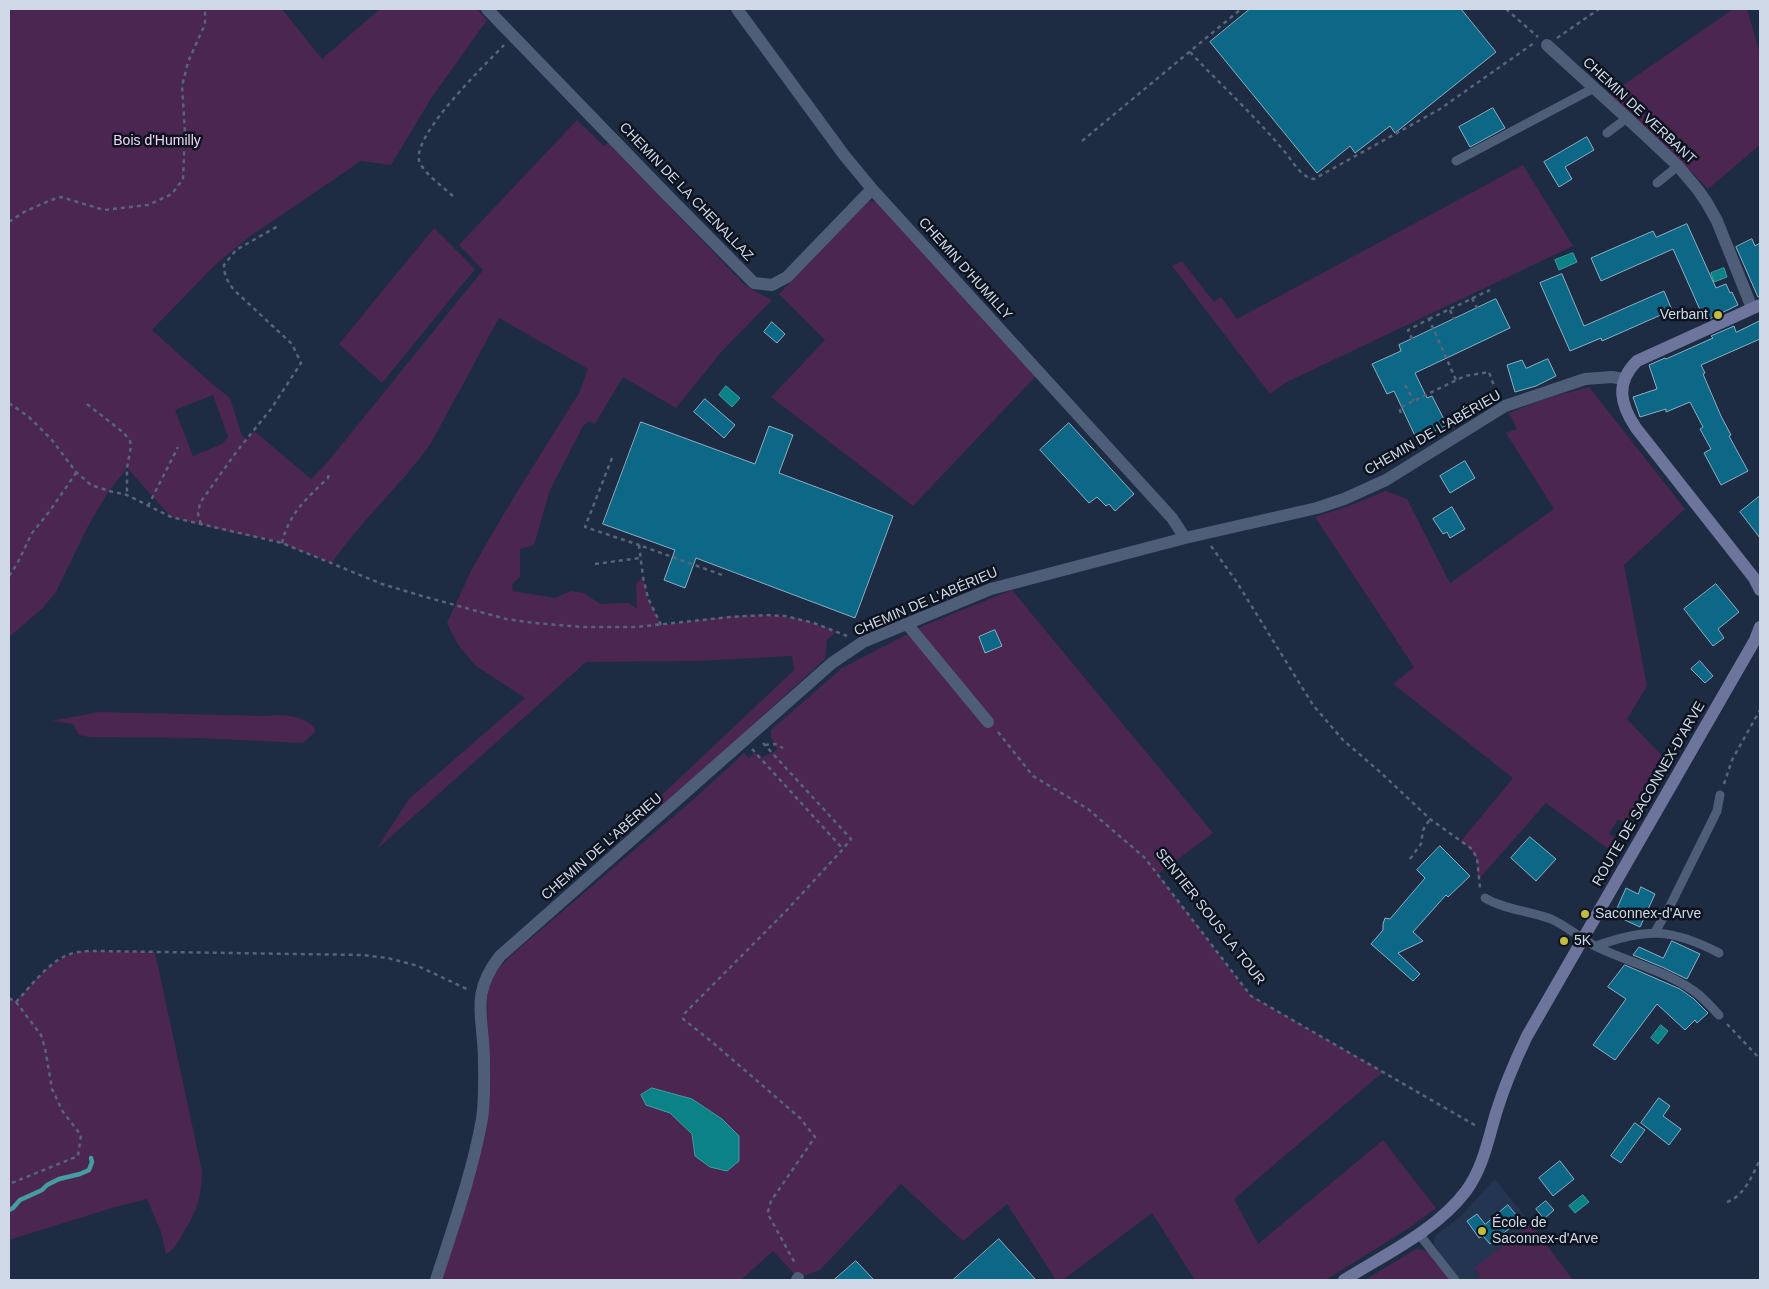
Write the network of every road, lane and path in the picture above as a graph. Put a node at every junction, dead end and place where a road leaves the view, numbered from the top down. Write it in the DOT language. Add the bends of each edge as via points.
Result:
graph roads {
  1 [pos="204,9"];
  2 [pos="488,9"];
  3 [pos="737,9"];
  4 [pos="1241,9"];
  5 [pos="1506,9"];
  6 [pos="1599,9"];
  7 [pos="514,35"];
  8 [pos="1543,42"];
  9 [pos="1190,52"];
  10 [pos="1594,88"];
  11 [pos="1627,118"];
  12 [pos="1607,133"];
  13 [pos="1082,141"];
  14 [pos="1456,161"];
  15 [pos="1678,166"];
  16 [pos="1656,184"];
  17 [pos="872,189"];
  18 [pos="453,196"];
  19 [pos="9,222"];
  20 [pos="278,226"];
  21 [pos="1490,290"];
  22 [pos="1472,298"];
  23 [pos="1756,306"];
  24 [pos="1477,308"];
  25 [pos="1450,310"];
  26 [pos="1429,319"];
  27 [pos="1454,319"];
  28 [pos="1412,339"];
  29 [pos="1624,379"];
  30 [pos="1456,380"];
  31 [pos="1405,385"];
  32 [pos="1494,386"];
  33 [pos="1414,401"];
  34 [pos="9,403"];
  35 [pos="87,404"];
  36 [pos="1401,413"];
  37 [pos="178,447"];
  38 [pos="612,458"];
  39 [pos="76,472"];
  40 [pos="329,473"];
  41 [pos="127,494"];
  42 [pos="148,506"];
  43 [pos="201,524"];
  44 [pos="1185,538"];
  45 [pos="282,543"];
  46 [pos="1208,543"];
  47 [pos="639,545"];
  48 [pos="640,558"];
  49 [pos="595,564"];
  50 [pos="9,576"];
  51 [pos="724,576"];
  52 [pos="1760,590"];
  53 [pos="907,624"];
  54 [pos="661,625"];
  55 [pos="1760,627"];
  56 [pos="863,642"];
  57 [pos="1760,710"];
  58 [pos="988,722"];
  59 [pos="744,741"];
  60 [pos="783,748"];
  61 [pos="1720,795"];
  62 [pos="1430,819"];
  63 [pos="843,849"];
  64 [pos="1410,859"];
  65 [pos="1486,898"];
  66 [pos="1655,932"];
  67 [pos="1584,938"];
  68 [pos="1596,946"];
  69 [pos="1719,954"];
  70 [pos="481,994"];
  71 [pos="9,998"];
  72 [pos="16,1002"];
  73 [pos="1720,1015"];
  74 [pos="1760,1059"];
  75 [pos="1490,1134"];
  76 [pos="1760,1159"];
  77 [pos="9,1184"];
  78 [pos="1727,1202"];
  79 [pos="1419,1234"];
  80 [pos="798,1279"];
  81 [pos="436,1280"];
  82 [pos="1344,1280"];
  83 [pos="1455,1280"];
  1 -- 19 [label="path" via="205,24 188,62 182,86 185,132 183,179 172,194 148,205 104,210 61,197 24,212"];
  2 -- 7 [label="street, CHEMIN DE LA CHENALLAZ"];
  3 -- 17 [label="street, CHEMIN D'HUMILLY"];
  4 -- 9 [label="path"];
  5 -- 8 [label="path"];
  6 -- 8 [label="path"];
  7 -- 17 [label="street, CHEMIN DE LA CHENALLAZ" via="754,283 772,286 787,277"];
  7 -- 18 [label="path" via="444,110 422,142 419,160 423,168"];
  8 -- 9 [label="path" via="1503,65 1440,110 1314,179 1301,173 1266,130"];
  8 -- 10 [label="street, CHEMIN DE VERBANT"];
  9 -- 13 [label="path"];
  10 -- 11 [label="street, CHEMIN DE VERBANT"];
  10 -- 14 [label="lane"];
  11 -- 12 [label="lane"];
  11 -- 15 [label="street, CHEMIN DE VERBANT"];
  15 -- 16 [label="lane"];
  15 -- 23 [label="street, CHEMIN DE VERBANT" via="1707,203"];
  17 -- 44 [label="street, CHEMIN D'HUMILLY" via="1172,518"];
  20 -- 43 [label="path" via="236,250 224,265 224,273 234,290 292,344 301,363 271,409 200,503 198,514"];
  21 -- 22 [label="path"];
  22 -- 24 [label="path"];
  22 -- 25 [label="path"];
  23 -- 29 [label="street" via="1644,357 1632,366"];
  25 -- 26 [label="path"];
  25 -- 27 [label="path"];
  26 -- 28 [label="path" via="1408,330"];
  26 -- 30 [label="path"];
  29 -- 44 [label="street, CHEMIN DE L'ABÉRIEU" via="1612,376 1585,379 1504,406 1386,480 1344,499"];
  29 -- 52 [label="street" via="1621,394 1630,420 1754,578"];
  30 -- 32 [label="path" via="1488,372"];
  30 -- 33 [label="path"];
  31 -- 33 [label="path"];
  33 -- 36 [label="path" via="1399,408"];
  34 -- 39 [label="path" via="52,440"];
  35 -- 41 [label="path" via="130,440"];
  37 -- 42 [label="path"];
  38 -- 47 [label="path" via="585,526"];
  39 -- 41 [label="path" via="91,485"];
  39 -- 50 [label="path" via="32,534"];
  40 -- 45 [label="path" via="328,478 298,508"];
  41 -- 42 [label="path"];
  42 -- 43 [label="path" via="171,517"];
  43 -- 45 [label="path"];
  44 -- 53 [label="street, CHEMIN DE L'ABÉRIEU" via="990,589"];
  45 -- 54 [label="path" via="382,584 506,619 583,627"];
  46 -- 62 [label="path" via="1236,581 1324,720"];
  47 -- 48 [label="path"];
  47 -- 51 [label="path"];
  48 -- 49 [label="path"];
  48 -- 54 [label="path" via="648,598"];
  53 -- 56 [label="street, CHEMIN DE L'ABÉRIEU"];
  53 -- 58 [label="street"];
  54 -- 56 [label="path" via="730,617 785,616 814,623"];
  55 -- 67 [label="street, ROUTE DE SACONNEX-D'ARVE"];
  56 -- 59 [label="street, CHEMIN DE L'ABÉRIEU" via="832,664"];
  57 -- 61 [label="path" via="1732,760"];
  58 -- 75 [label="path, SENTIER SOUS LA TOUR" via="1033,776 1088,809 1145,858 1251,996"];
  59 -- 63 [label="path"];
  59 -- 70 [label="street, CHEMIN DE L'ABÉRIEU" via="500,956 485,979"];
  60 -- 63 [label="path" via="775,744 766,745 851,839"];
  61 -- 66 [label="lane" via="1717,811"];
  62 -- 64 [label="path" via="1423,830 1421,844"];
  62 -- 65 [label="path" via="1472,850 1477,858 1481,891"];
  63 -- 80 [label="path" via="682,1019 800,1118 815,1137 769,1206 770,1216 799,1270"];
  65 -- 67 [label="lane" via="1493,903 1553,920"];
  66 -- 68 [label="lane" via="1618,938"];
  66 -- 69 [label="lane" via="1682,937"];
  67 -- 68 [label="lane"];
  67 -- 75 [label="street, ROUTE DE SACONNEX-D'ARVE" via="1523,1043 1502,1093"];
  68 -- 73 [label="lane" via="1687,986"];
  70 -- 72 [label="path" via="418,966 362,955 98,951 71,954 60,959"];
  70 -- 81 [label="street, CHEMIN DE L'ABÉRIEU" via="482,1118 455,1223"];
  71 -- 72 [label="path"];
  72 -- 77 [label="path" via="41,1035 52,1089 63,1112 81,1135 78,1156"];
  73 -- 74 [label="path"];
  75 -- 79 [label="street, ROUTE DE SACONNEX-D'ARVE" via="1479,1168 1466,1191 1448,1211"];
  76 -- 78 [label="path" via="1735,1200"];
  79 -- 82 [label="street, ROUTE DE SACONNEX-D'ARVE"];
  79 -- 83 [label="lane"];
}
